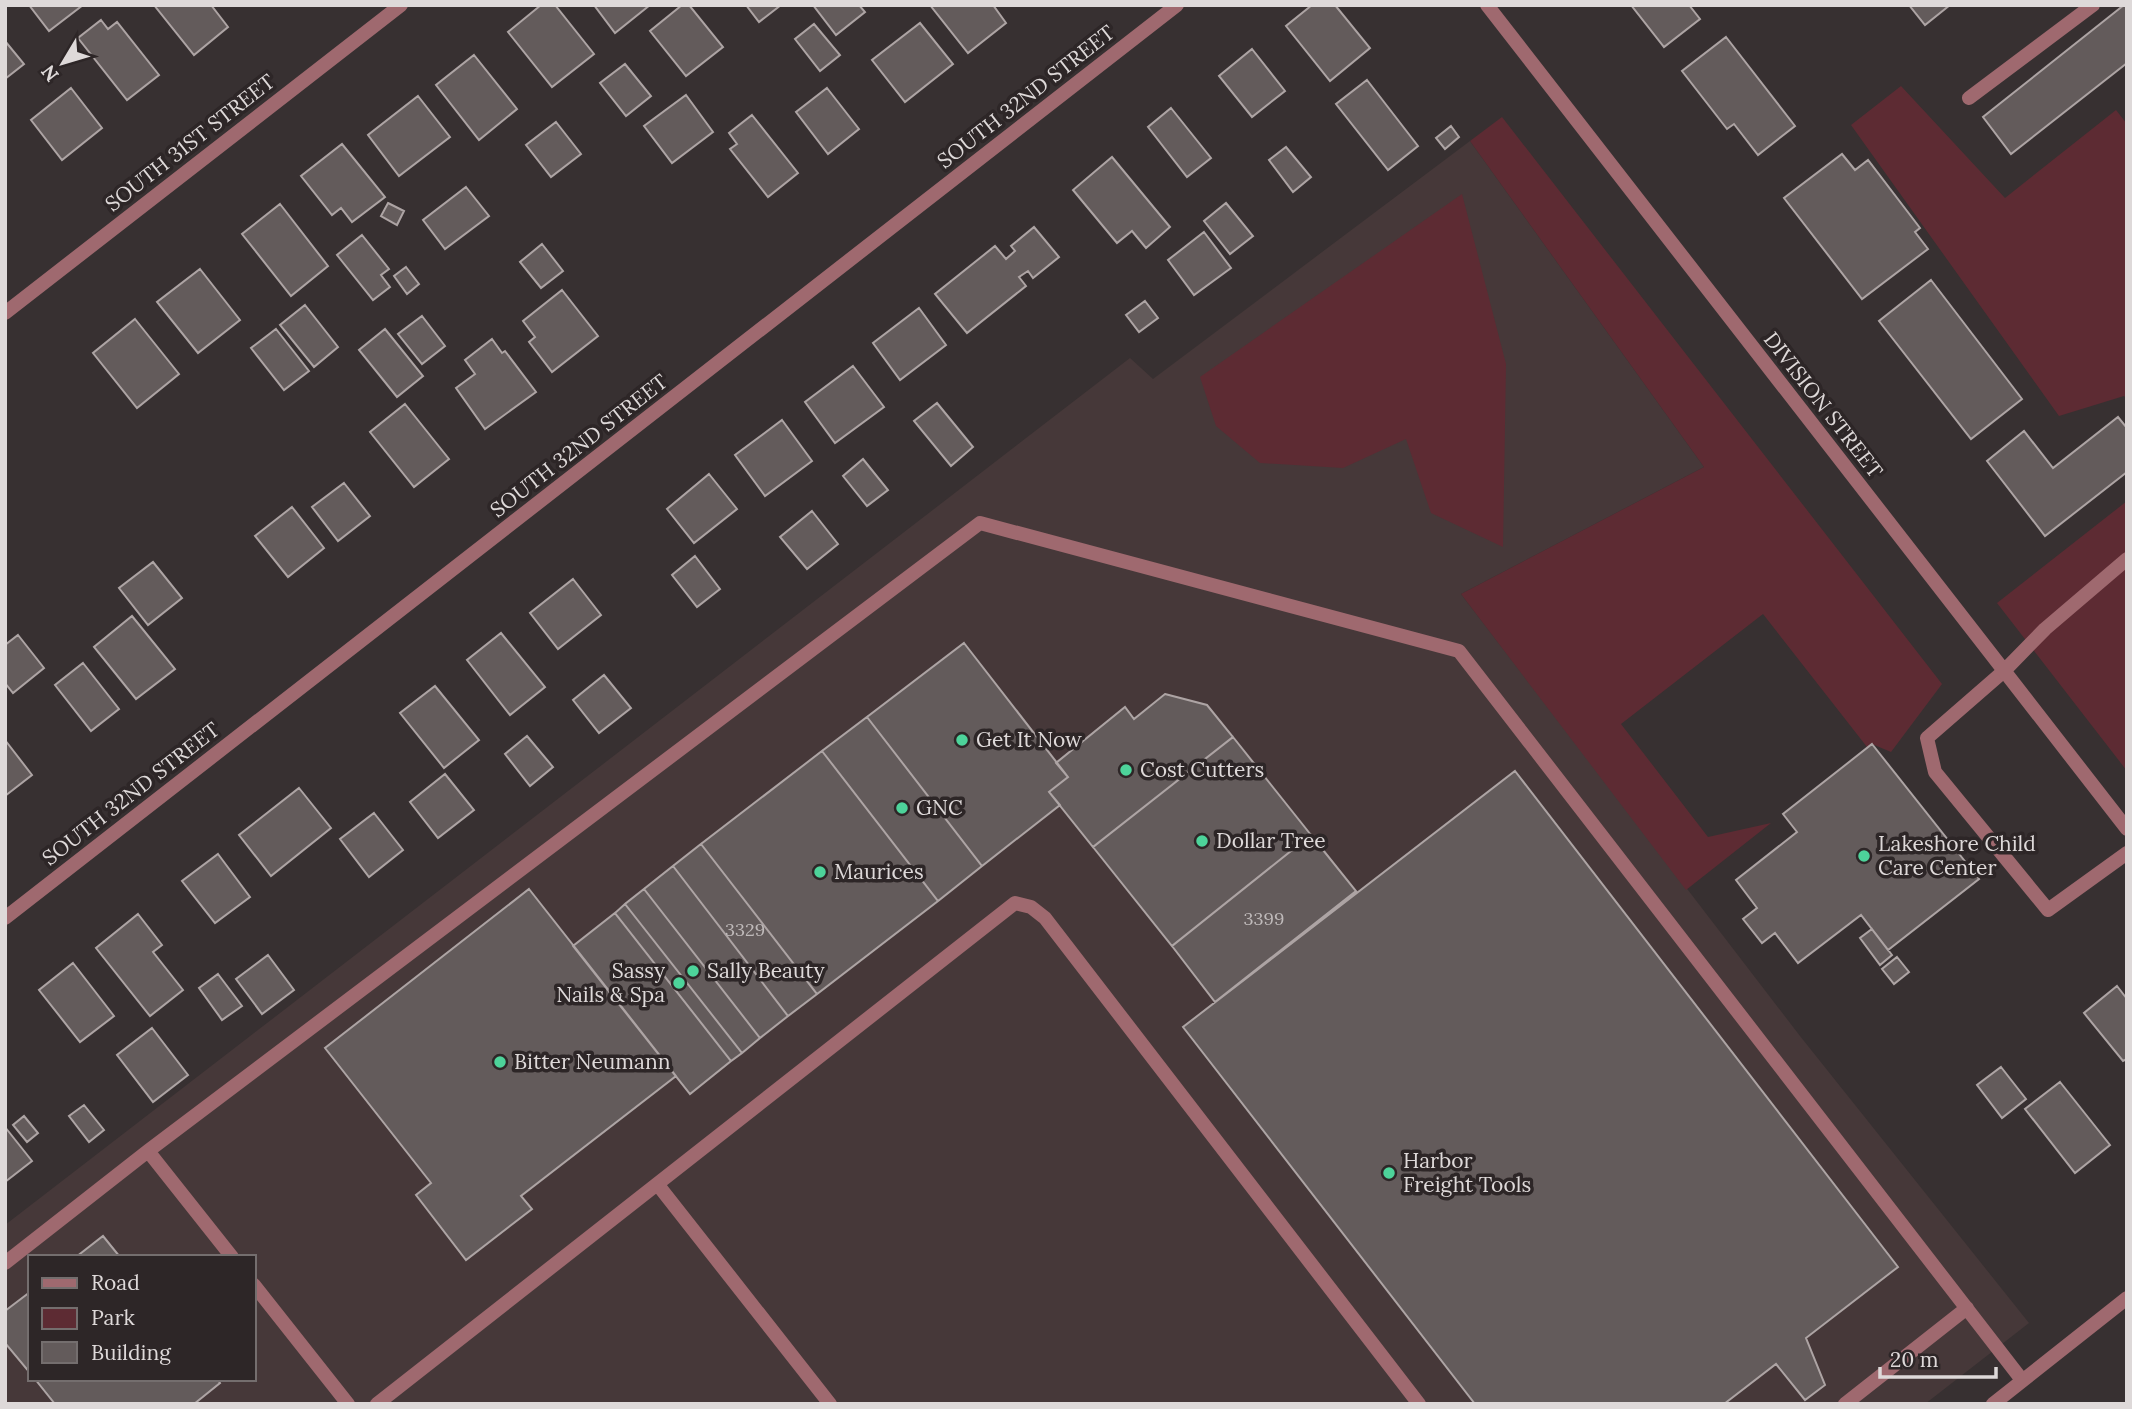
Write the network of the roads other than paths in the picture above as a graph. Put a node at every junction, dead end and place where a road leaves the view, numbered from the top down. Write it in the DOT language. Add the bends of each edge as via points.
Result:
graph roads {
  1 [pos="401,5"];
  2 [pos="1177,5"];
  3 [pos="1487,5"];
  4 [pos="2093,5"];
  5 [pos="1969,98"];
  6 [pos="5,313"];
  7 [pos="2127,559"];
  8 [pos="2004,671"];
  9 [pos="2127,829"];
  10 [pos="2127,853"];
  11 [pos="5,918"];
  12 [pos="148,1151"];
  13 [pos="658,1185"];
  14 [pos="230,1255"];
  15 [pos="5,1264"];
  16 [pos="256,1288"];
  17 [pos="2127,1298"];
  18 [pos="1967,1308"];
  19 [pos="2022,1380"];
  20 [pos="824,1402"];
  21 [pos="348,1404"];
  22 [pos="377,1404"];
  23 [pos="1419,1404"];
  24 [pos="1845,1404"];
  25 [pos="1993,1404"];
  1 -- 6 [label="street, SOUTH 31ST STREET"];
  2 -- 11 [label="street, SOUTH 32ND STREET"];
  3 -- 8 [label="street, DIVISION STREET"];
  4 -- 5 [label="street"];
  7 -- 8 [label="street"];
  8 -- 9 [label="street, DIVISION STREET"];
  8 -- 10 [label="street" via="1927,737 1935,772 2048,910"];
  12 -- 14 [label="street"];
  12 -- 15 [label="street"];
  12 -- 18 [label="street" via="981,523 1459,651"];
  13 -- 20 [label="street"];
  13 -- 22 [label="street"];
  13 -- 23 [label="street" via="1015,903 1023,905 1045,918"];
  16 -- 21 [label="street"];
  17 -- 19 [label="street"];
  18 -- 19 [label="street"];
  18 -- 24 [label="street"];
  19 -- 25 [label="street"];
}
